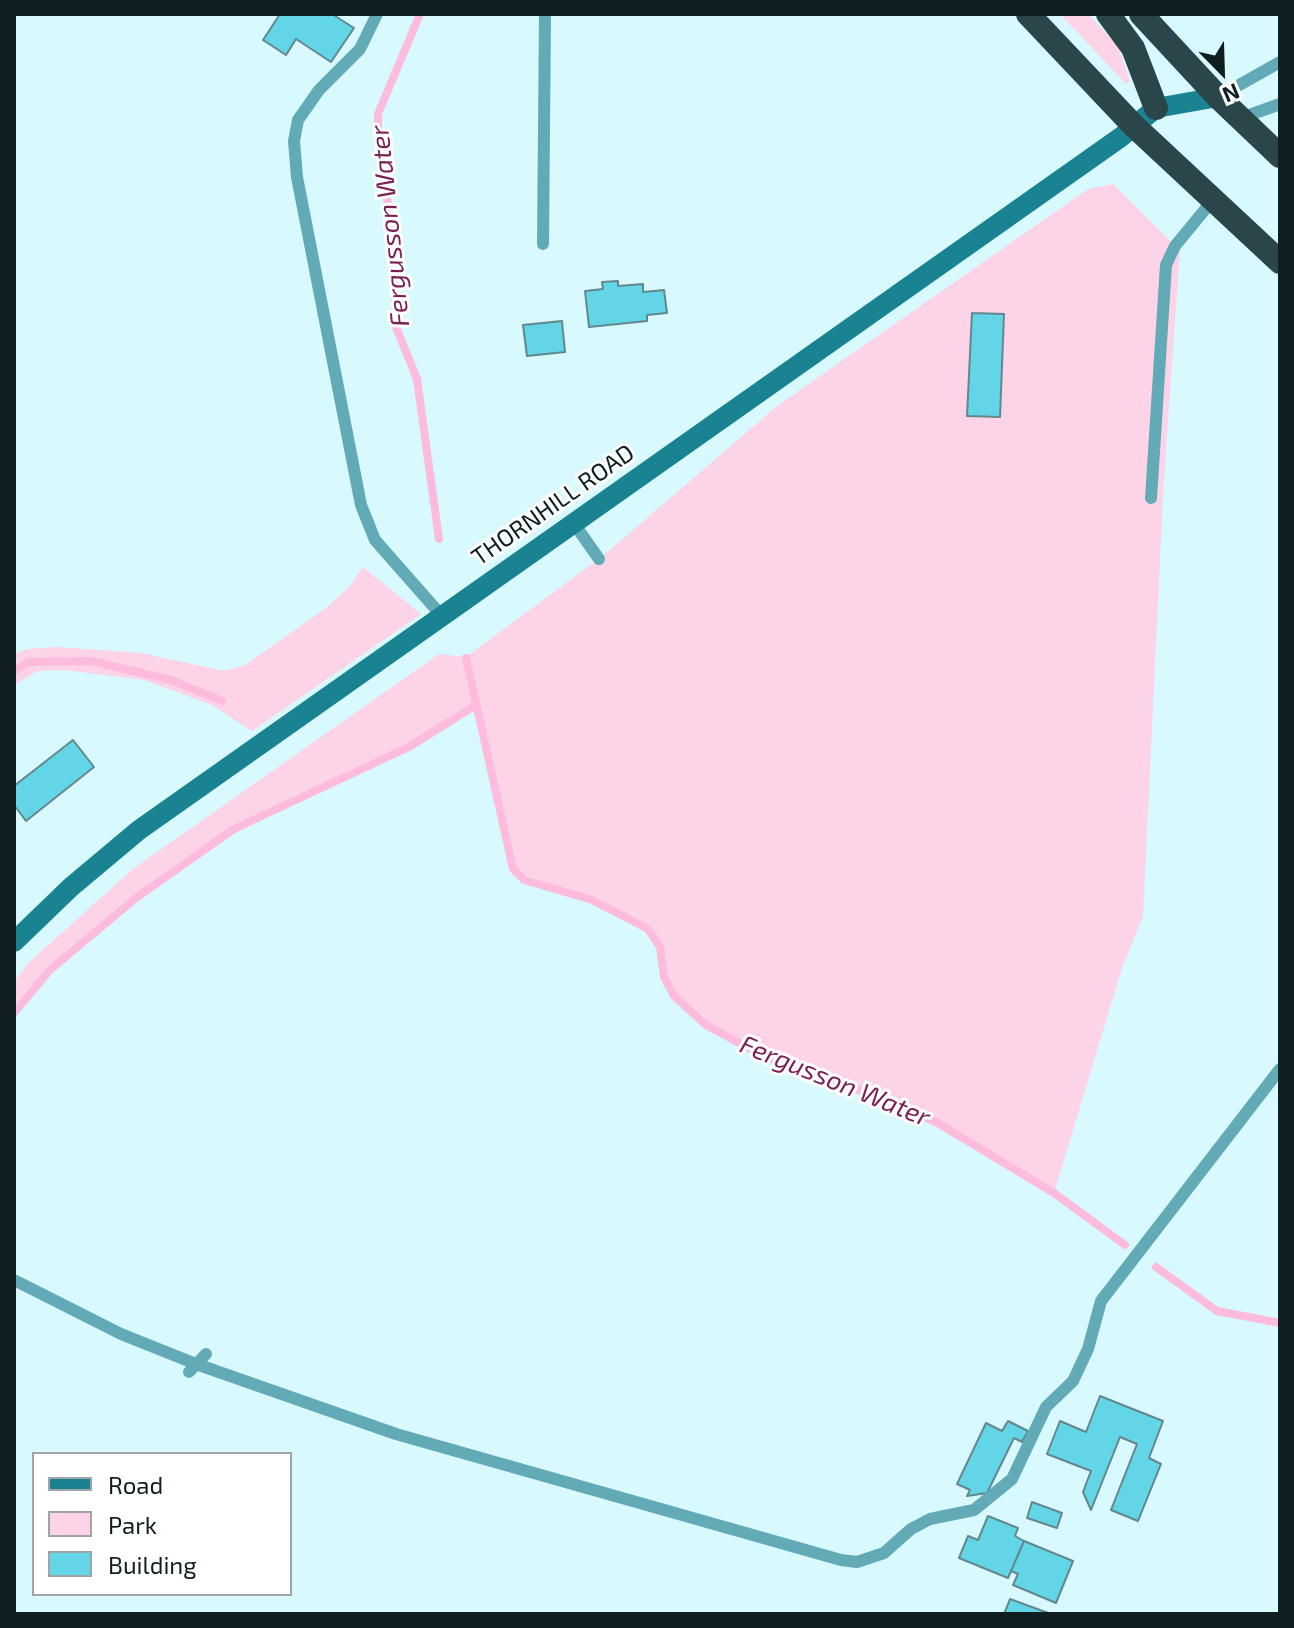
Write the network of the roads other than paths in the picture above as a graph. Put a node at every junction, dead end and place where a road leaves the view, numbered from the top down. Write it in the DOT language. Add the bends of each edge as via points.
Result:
graph roads {
  1 [pos="377,14"];
  2 [pos="545,14"];
  3 [pos="1028,14"];
  4 [pos="1108,14"];
  5 [pos="1141,14"];
  6 [pos="1280,62"];
  7 [pos="1218,97"];
  8 [pos="1280,104"];
  9 [pos="1156,108"];
  10 [pos="1241,118"];
  11 [pos="1133,125"];
  12 [pos="1280,156"];
  13 [pos="1212,201"];
  14 [pos="543,244"];
  15 [pos="1280,262"];
  16 [pos="1151,498"];
  17 [pos="573,522"];
  18 [pos="599,559"];
  19 [pos="441,615"];
  20 [pos="14,942"];
  21 [pos="1280,1069"];
  22 [pos="14,1280"];
  23 [pos="206,1354"];
  24 [pos="192,1368"];
  1 -- 19 [label="lane" via="360,49 298,120 297,177 361,505 375,540"];
  2 -- 14 [label="lane"];
  3 -- 11 [label="highway"];
  4 -- 9 [label="highway" via="1133,48"];
  5 -- 7 [label="highway"];
  6 -- 7 [label="lane"];
  7 -- 9 [label="street"];
  7 -- 10 [label="highway"];
  8 -- 10 [label="lane"];
  9 -- 11 [label="street, THORNHILL ROAD"];
  10 -- 12 [label="highway"];
  11 -- 13 [label="highway"];
  11 -- 17 [label="street, THORNHILL ROAD"];
  13 -- 15 [label="highway"];
  13 -- 16 [label="lane" via="1166,265"];
  17 -- 18 [label="lane"];
  17 -- 19 [label="street, THORNHILL ROAD"];
  19 -- 20 [label="street, THORNHILL ROAD" via="139,830"];
  21 -- 24 [label="lane" via="1101,1301 1073,1381 1046,1407 1012,1479 974,1510 930,1519 874,1558 841,1560 396,1434"];
  22 -- 24 [label="lane"];
  23 -- 24 [label="lane"];
}
